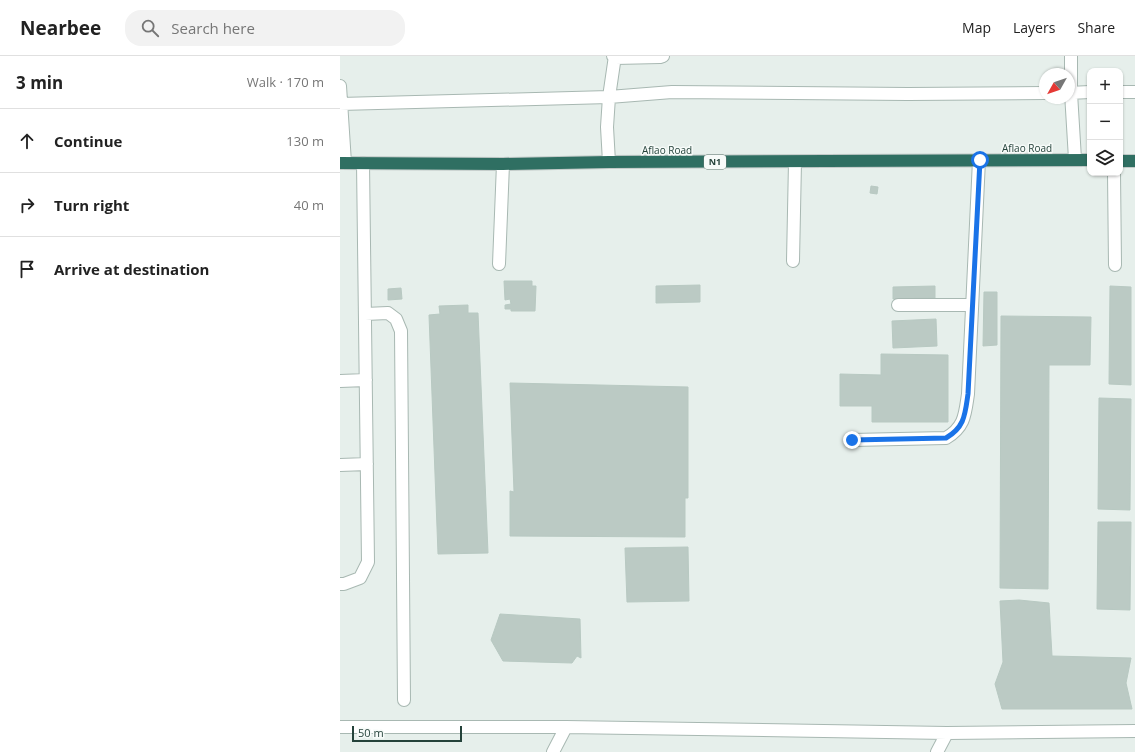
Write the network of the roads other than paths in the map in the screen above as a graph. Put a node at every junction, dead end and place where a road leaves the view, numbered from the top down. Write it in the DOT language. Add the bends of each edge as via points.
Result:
graph roads {
  1 [pos="615,56"];
  2 [pos="663,56"];
  3 [pos="1071,56"];
  4 [pos="1071,68"];
  5 [pos="340,86"];
  6 [pos="1087,92"];
  7 [pos="1123,92"];
  8 [pos="1135,92"];
  9 [pos="1039,93"];
  10 [pos="1075,93"];
  11 [pos="609,97"];
  12 [pos="341,104"];
  13 [pos="1071,104"];
  14 [pos="1075,159"];
  15 [pos="980,160"];
  16 [pos="1087,160"];
  17 [pos="1135,161"];
  18 [pos="609,162"];
  19 [pos="795,162"];
  20 [pos="1123,162"];
  21 [pos="343,163"];
  22 [pos="363,163"];
  23 [pos="503,164"];
  24 [pos="1114,176"];
  25 [pos="793,261"];
  26 [pos="498,264"];
  27 [pos="1116,265"];
  28 [pos="898,305"];
  29 [pos="972,305"];
  30 [pos="365,314"];
  31 [pos="366,380"];
  32 [pos="340,381"];
  33 [pos="852,440"];
  34 [pos="367,464"];
  35 [pos="340,465"];
  36 [pos="340,584"];
  37 [pos="404,700"];
  38 [pos="340,727"];
  39 [pos="566,727"];
  40 [pos="1135,731"];
  41 [pos="947,733"];
  42 [pos="553,752"];
  43 [pos="937,752"];
  1 -- 2 [label="street"];
  1 -- 11 [label="street"];
  3 -- 4 [label="street"];
  5 -- 12 [label="street"];
  6 -- 10 [label="street"];
  7 -- 8 [label="street"];
  9 -- 11 [label="street" via="672,92"];
  11 -- 12 [label="street"];
  11 -- 18 [label="street"];
  12 -- 21 [label="street"];
  13 -- 14 [label="street"];
  14 -- 15 [label="highway, Aflao Road / N1"];
  14 -- 16 [label="highway, Aflao Road / N1"];
  15 -- 19 [label="highway, Aflao Road / N1"];
  15 -- 29 [label="street"];
  17 -- 20 [label="highway"];
  18 -- 19 [label="highway, Aflao Road / N1"];
  18 -- 23 [label="highway, Aflao Road / N1"];
  19 -- 25 [label="street"];
  21 -- 22 [label="highway, Aflao Road / N1"];
  22 -- 23 [label="highway, Aflao Road / N1"];
  22 -- 30 [label="street"];
  23 -- 26 [label="street"];
  24 -- 27 [label="street"];
  28 -- 29 [label="street"];
  29 -- 33 [label="street" via="968,394 961,426 946,438"];
  30 -- 31 [label="street"];
  30 -- 37 [label="street" via="388,313 396,319 401,331"];
  31 -- 32 [label="street"];
  31 -- 34 [label="street"];
  34 -- 35 [label="street"];
  34 -- 36 [label="street" via="368,562 360,578"];
  38 -- 39 [label="street"];
  39 -- 41 [label="street"];
  39 -- 42 [label="street"];
  40 -- 41 [label="street"];
  41 -- 43 [label="street"];
}
